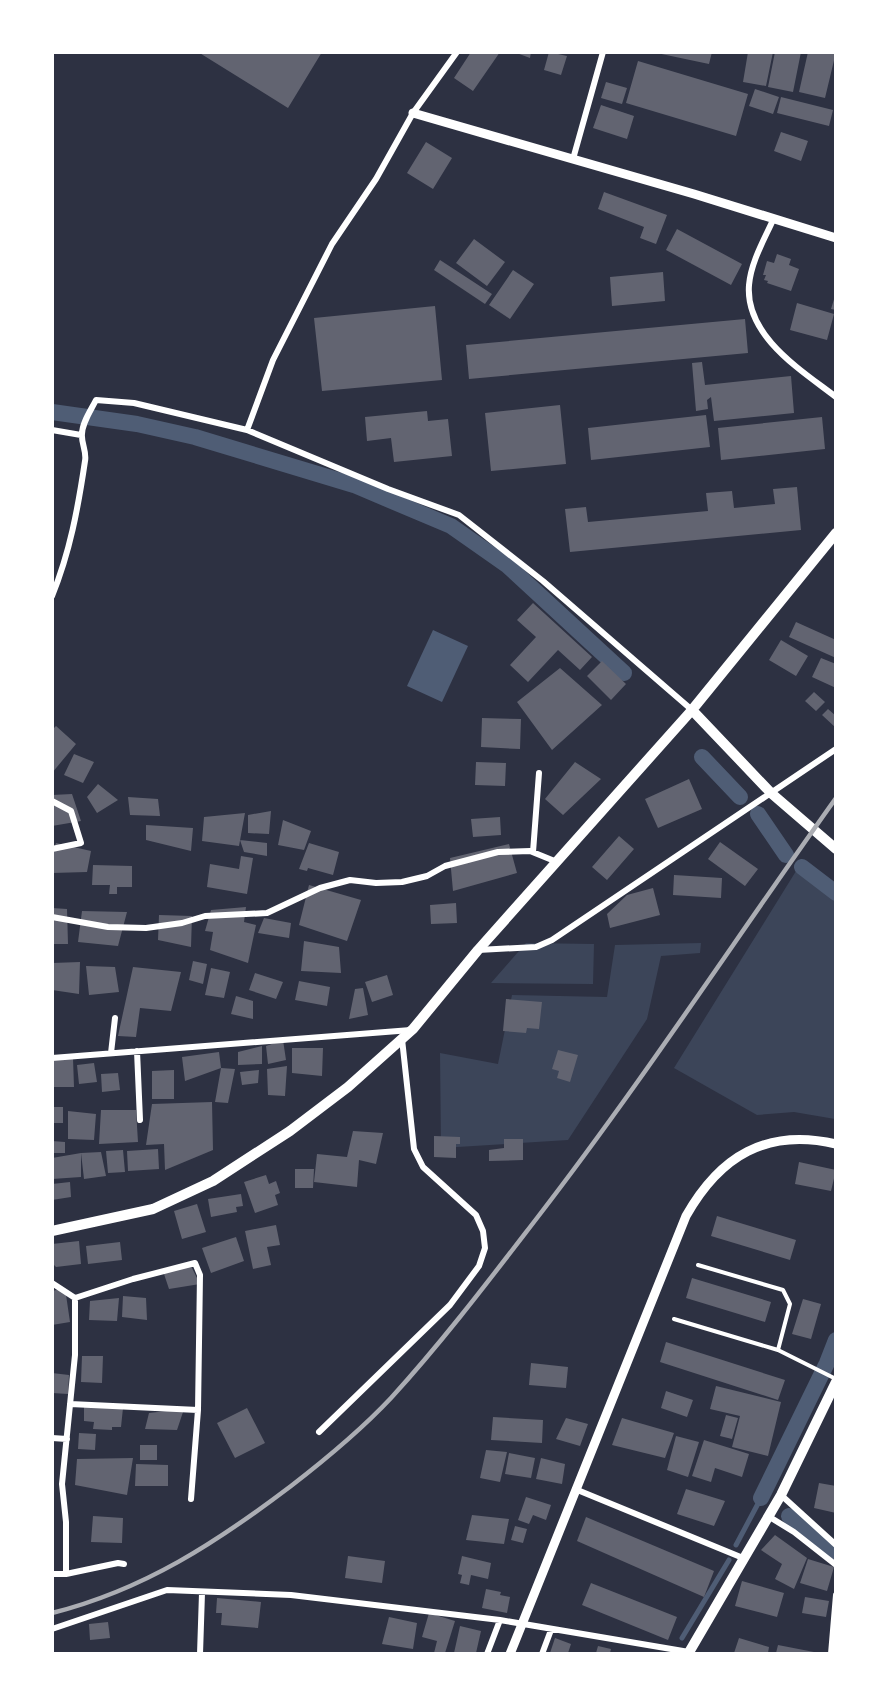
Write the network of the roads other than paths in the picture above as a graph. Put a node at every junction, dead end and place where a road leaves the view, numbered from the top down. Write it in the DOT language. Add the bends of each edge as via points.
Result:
graph roads {
  1 [pos="457,52"];
  2 [pos="603,52"];
  3 [pos="413,113"];
  4 [pos="573,159"];
  5 [pos="773,220"];
  6 [pos="836,238"];
  7 [pos="836,398"];
  8 [pos="52,430"];
  9 [pos="247,430"];
  10 [pos="81,435"];
  11 [pos="835,536"];
  12 [pos="52,596"];
  13 [pos="692,710"];
  14 [pos="836,749"];
  15 [pos="538,773"];
  16 [pos="771,793"];
  17 [pos="52,801"];
  18 [pos="52,849"];
  19 [pos="836,849"];
  20 [pos="533,852"];
  21 [pos="557,862"];
  22 [pos="52,917"];
  23 [pos="478,950"];
  24 [pos="115,1018"];
  25 [pos="413,1029"];
  26 [pos="402,1039"];
  27 [pos="137,1051"];
  28 [pos="111,1053"];
  29 [pos="52,1058"];
  30 [pos="140,1120"];
  31 [pos="836,1144"];
  32 [pos="52,1231"];
  33 [pos="698,1265"];
  34 [pos="52,1283"];
  35 [pos="75,1298"];
  36 [pos="675,1319"];
  37 [pos="778,1350"];
  38 [pos="836,1380"];
  39 [pos="70,1404"];
  40 [pos="198,1410"];
  41 [pos="320,1432"];
  42 [pos="52,1438"];
  43 [pos="67,1439"];
  44 [pos="575,1489"];
  45 [pos="781,1495"];
  46 [pos="191,1499"];
  47 [pos="768,1516"];
  48 [pos="836,1545"];
  49 [pos="744,1558"];
  50 [pos="124,1564"];
  51 [pos="836,1565"];
  52 [pos="52,1574"];
  53 [pos="66,1574"];
  54 [pos="202,1593"];
  55 [pos="836,1595"];
  56 [pos="500,1620"];
  57 [pos="521,1626"];
  58 [pos="52,1629"];
  59 [pos="551,1630"];
  60 [pos="688,1652"];
  61 [pos="201,1653"];
  62 [pos="487,1653"];
  63 [pos="510,1653"];
  64 [pos="542,1653"];
  65 [pos="831,1653"];
  1 -- 3 [label="street"];
  2 -- 4 [label="street"];
  3 -- 4 [label="street"];
  3 -- 9 [label="street" via="333,244 273,360"];
  4 -- 5 [label="street"];
  5 -- 6 [label="street"];
  5 -- 7 [label="street" via="749,283 752,306 782,355"];
  8 -- 10 [label="street"];
  9 -- 10 [label="street" via="134,403 96,400"];
  9 -- 13 [label="street" via="459,515 543,581"];
  10 -- 12 [label="street" via="86,457 74,527"];
  11 -- 13 [label="main road"];
  13 -- 16 [label="main road"];
  13 -- 21 [label="main road"];
  14 -- 16 [label="street"];
  15 -- 20 [label="street"];
  16 -- 19 [label="main road"];
  16 -- 23 [label="street" via="552,940 536,947"];
  17 -- 18 [label="street" via="71,810 81,843"];
  20 -- 21 [label="street"];
  20 -- 22 [label="street" via="498,852 402,882 350,880 320,888 267,913 205,916 146,928 108,927"];
  21 -- 23 [label="main road"];
  23 -- 25 [label="main road"];
  24 -- 28 [label="street"];
  25 -- 26 [label="main road"];
  25 -- 27 [label="street"];
  26 -- 32 [label="main road" via="290,1131 213,1181 153,1209"];
  26 -- 41 [label="street" via="414,1149 423,1167 476,1215 485,1248 479,1266 450,1305"];
  27 -- 28 [label="street"];
  27 -- 30 [label="street"];
  28 -- 29 [label="street"];
  31 -- 44 [label="street" via="779,1141 753,1147 723,1166 699,1193 686,1216"];
  33 -- 37 [label="lane" via="783,1290 790,1304"];
  34 -- 35 [label="street"];
  35 -- 39 [label="street"];
  35 -- 40 [label="street" via="195,1263 200,1275"];
  36 -- 37 [label="lane"];
  37 -- 38 [label="lane"];
  38 -- 45 [label="main road"];
  39 -- 40 [label="street"];
  39 -- 43 [label="street"];
  40 -- 46 [label="street"];
  42 -- 43 [label="street"];
  43 -- 53 [label="street" via="62,1484"];
  44 -- 49 [label="street"];
  44 -- 57 [label="street"];
  45 -- 47 [label="main road"];
  45 -- 48 [label="street"];
  47 -- 49 [label="main road"];
  47 -- 51 [label="street"];
  49 -- 60 [label="main road"];
  50 -- 53 [label="street"];
  52 -- 53 [label="street"];
  54 -- 56 [label="street" via="291,1595"];
  54 -- 58 [label="street" via="167,1590"];
  54 -- 61 [label="street"];
  55 -- 65 [label="street"];
  56 -- 57 [label="street"];
  56 -- 62 [label="street"];
  57 -- 59 [label="street"];
  57 -- 63 [label="street"];
  59 -- 60 [label="street"];
  59 -- 64 [label="street"];
}
